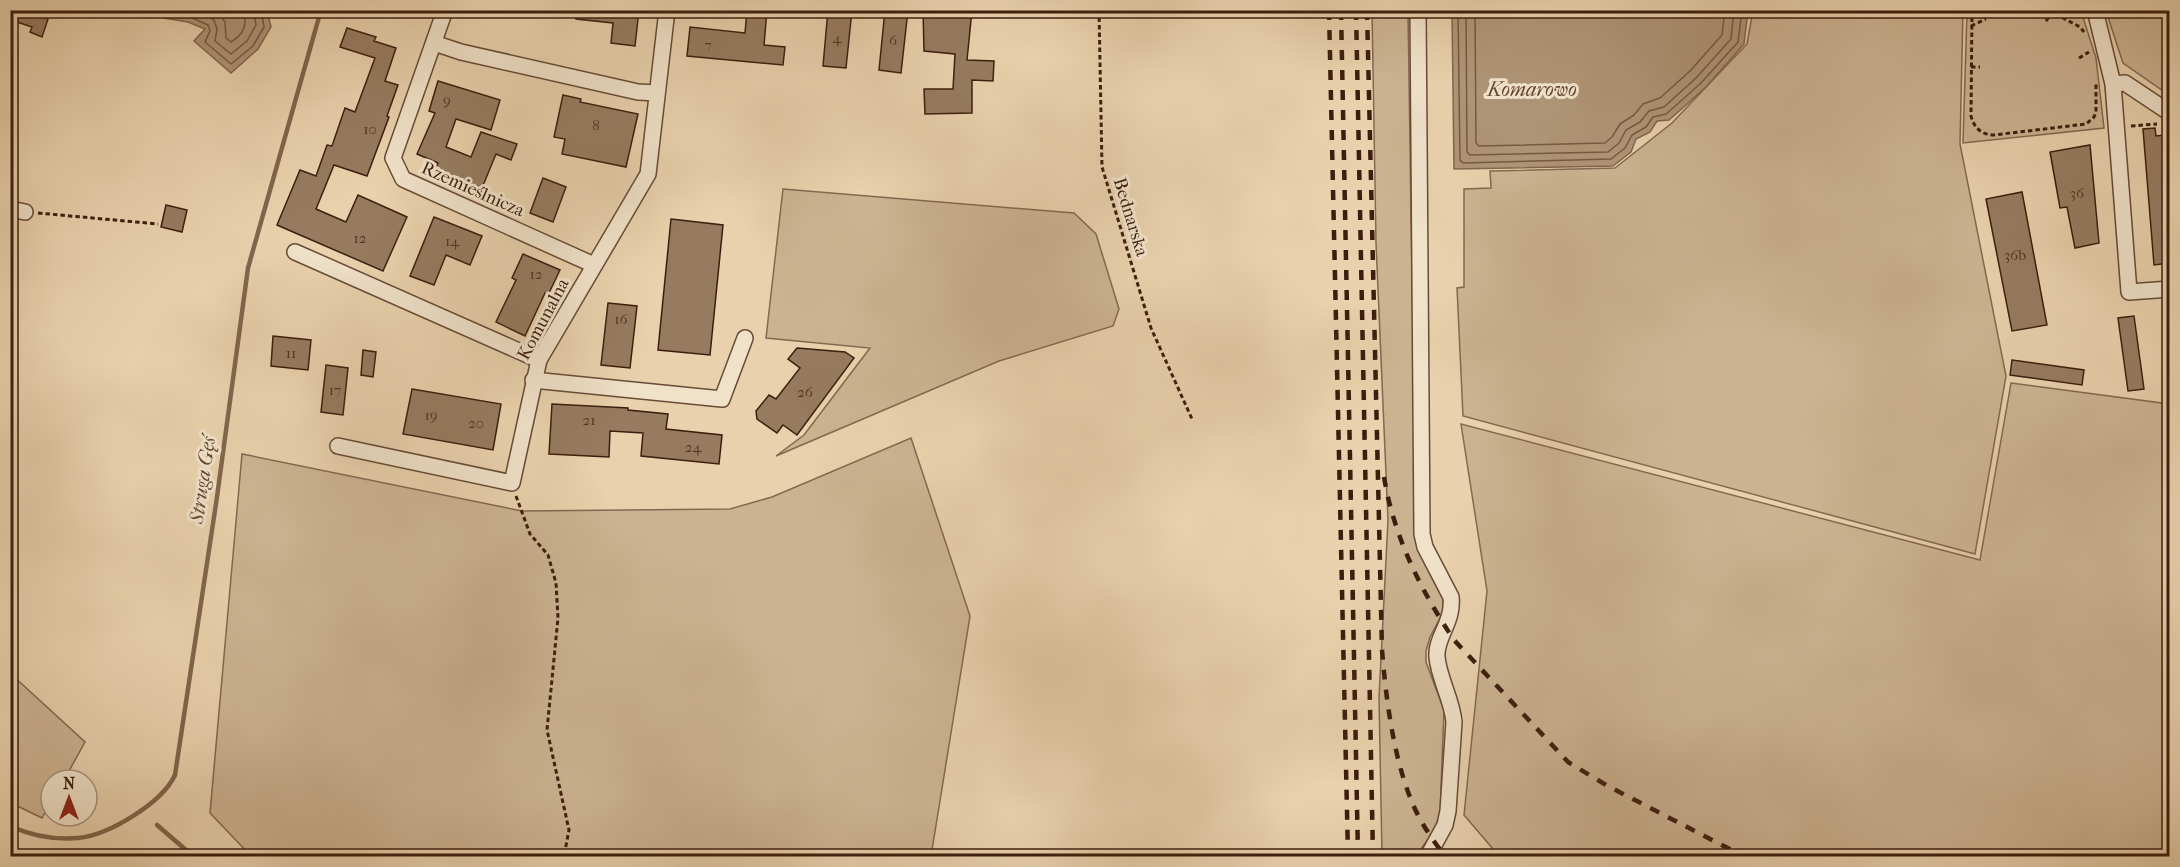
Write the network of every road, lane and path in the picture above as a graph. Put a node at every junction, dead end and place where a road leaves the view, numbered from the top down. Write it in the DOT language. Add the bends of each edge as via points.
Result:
graph roads {
  1 [pos="445,10"];
  2 [pos="667,10"];
  3 [pos="1099,10"];
  4 [pos="1418,10"];
  5 [pos="1972,10"];
  6 [pos="2054,10"];
  7 [pos="2060,10"];
  8 [pos="2095,10"];
  9 [pos="1986,20"];
  10 [pos="2046,21"];
  11 [pos="1971,26"];
  12 [pos="2086,39"];
  13 [pos="434,44"];
  14 [pos="2088,46"];
  15 [pos="2089,52"];
  16 [pos="2079,58"];
  17 [pos="2092,62"];
  18 [pos="1971,67"];
  19 [pos="1980,67"];
  20 [pos="2095,77"];
  21 [pos="2113,84"];
  22 [pos="657,93"];
  23 [pos="2166,118"];
  24 [pos="2117,127"];
  25 [pos="18,211"];
  26 [pos="158,224"];
  27 [pos="295,252"];
  28 [pos="594,265"];
  29 [pos="2169,289"];
  30 [pos="745,338"];
  31 [pos="539,360"];
  32 [pos="533,380"];
  33 [pos="1192,419"];
  34 [pos="338,446"];
  35 [pos="512,483"];
  36 [pos="564,856"];
  37 [pos="1428,856"];
  1 -- 13 [label="street, Rzemieślnicza"];
  2 -- 22 [label="street, Komunalna"];
  3 -- 33 [label="path, Bednarska" via="1102,167 1151,328"];
  4 -- 37 [label="street" via="1422,534 1451,597 1450,618 1436,655 1454,722 1448,812"];
  5 -- 11 [label="path"];
  6 -- 10 [label="path"];
  7 -- 12 [label="path" via="2063,18 2080,27"];
  8 -- 21 [label="street"];
  9 -- 11 [label="path"];
  11 -- 18 [label="path"];
  13 -- 22 [label="street" via="638,92"];
  13 -- 28 [label="street, Rzemieślnicza" via="393,158 403,179"];
  14 -- 15 [label="path"];
  15 -- 16 [label="path"];
  15 -- 17 [label="path"];
  18 -- 19 [label="path"];
  18 -- 20 [label="path" via="1971,116 1979,130 1988,135 2086,124 2096,112"];
  21 -- 23 [label="street" via="2126,83"];
  21 -- 24 [label="street"];
  22 -- 28 [label="street, Komunalna" via="648,174"];
  23 -- 24 [label="path"];
  24 -- 29 [label="street" via="2129,292"];
  25 -- 26 [label="path"];
  27 -- 31 [label="street"];
  28 -- 31 [label="street, Komunalna"];
  30 -- 32 [label="street" via="722,399"];
  31 -- 32 [label="street, Komunalna"];
  32 -- 35 [label="street, Komunalna"];
  34 -- 35 [label="street"];
  35 -- 36 [label="path" via="530,534 548,555 556,583 558,618 547,730 569,830"];
}
